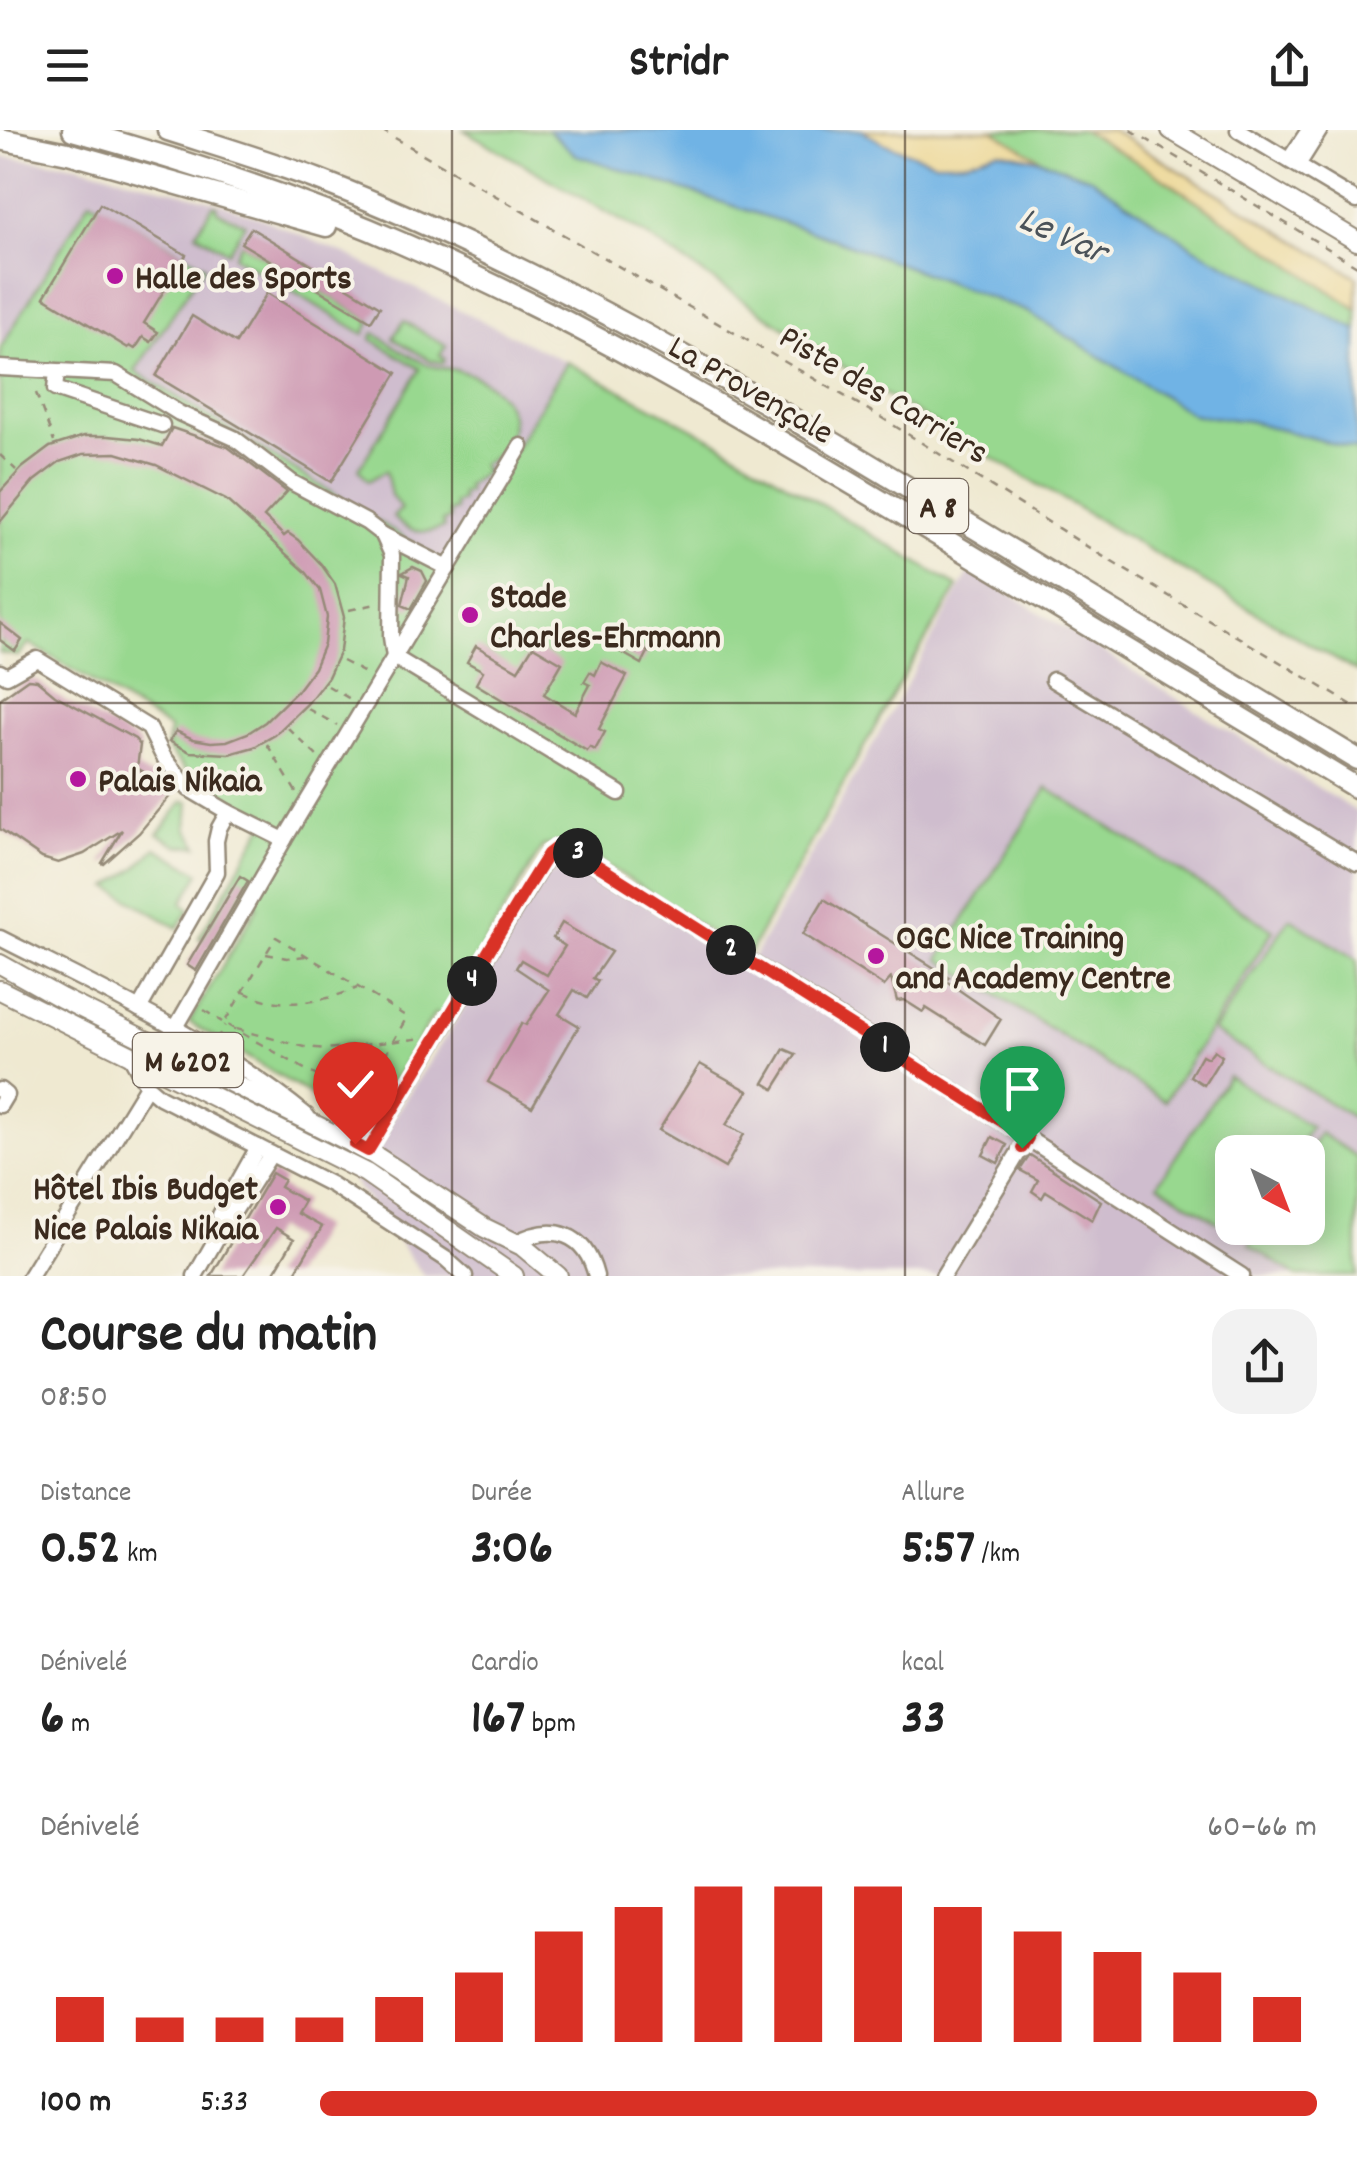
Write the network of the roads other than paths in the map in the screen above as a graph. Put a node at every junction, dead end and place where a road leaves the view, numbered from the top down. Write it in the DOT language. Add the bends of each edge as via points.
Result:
graph roads {
  1 [pos="73,130"];
  2 [pos="168,130"];
  3 [pos="190,130"];
  4 [pos="1170,130"];
  5 [pos="1238,130"];
  6 [pos="1308,130"];
  7 [pos="1320,130"];
  8 [pos="0,139"];
  9 [pos="218,146"];
  10 [pos="1294,163"];
  11 [pos="1357,200"];
  12 [pos="1357,242"];
  13 [pos="408,246"];
  14 [pos="0,368"];
  15 [pos="57,372"];
  16 [pos="162,425"];
  17 [pos="521,446"];
  18 [pos="384,535"];
  19 [pos="448,568"];
  20 [pos="394,657"];
  21 [pos="0,672"];
  22 [pos="1054,680"];
  23 [pos="1357,759"];
  24 [pos="1357,788"];
  25 [pos="619,794"];
  26 [pos="228,812"];
  27 [pos="284,840"];
  28 [pos="1357,863"];
  29 [pos="0,938"];
  30 [pos="0,964"];
  31 [pos="0,972"];
  32 [pos="1,991"];
  33 [pos="61,998"];
  34 [pos="139,1009"];
  35 [pos="174,1030"];
  36 [pos="130,1057"];
  37 [pos="147,1086"];
  38 [pos="0,1090"];
  39 [pos="0,1105"];
  40 [pos="315,1122"];
  41 [pos="1028,1138"];
  42 [pos="264,1150"];
  43 [pos="368,1151"];
  44 [pos="234,1210"];
  45 [pos="514,1243"];
  46 [pos="505,1273"];
  47 [pos="30,1276"];
  48 [pos="195,1276"];
  49 [pos="465,1276"];
  50 [pos="555,1276"];
  51 [pos="596,1276"];
  52 [pos="943,1276"];
  53 [pos="1242,1276"];
  1 -- 13 [label="highway, La Provençale / A 8" via="258,188"];
  2 -- 9 [label="highway, La Provençale / A 8"];
  3 -- 9 [label="highway"];
  4 -- 12 [label="main road"];
  5 -- 10 [label="street"];
  6 -- 10 [label="street"];
  7 -- 10 [label="street"];
  8 -- 13 [label="highway"];
  9 -- 23 [label="highway, La Provençale / A 8" via="368,201 631,326"];
  10 -- 11 [label="street"];
  13 -- 24 [label="highway, La Provençale / A 8" via="683,384"];
  14 -- 15 [label="street"];
  15 -- 16 [label="street" via="55,389"];
  15 -- 18 [label="street" via="116,374 234,438 293,483"];
  17 -- 19 [label="street"];
  18 -- 19 [label="street"];
  18 -- 20 [label="street" via="392,555"];
  19 -- 20 [label="street"];
  20 -- 25 [label="street"];
  20 -- 27 [label="street"];
  21 -- 26 [label="street" via="7,676 36,659 149,728 189,790"];
  22 -- 28 [label="street"];
  26 -- 27 [label="street"];
  26 -- 34 [label="street" via="216,841 217,872"];
  27 -- 35 [label="street"];
  29 -- 34 [label="street"];
  30 -- 33 [label="main road, M 6202"];
  31 -- 33 [label="main road, M 6202"];
  32 -- 36 [label="main road, M 6202"];
  33 -- 40 [label="main road, M 6202"];
  34 -- 35 [label="street"];
  35 -- 40 [label="street"];
  36 -- 37 [label="street"];
  36 -- 46 [label="main road, M 6202" via="374,1178"];
  37 -- 42 [label="street"];
  37 -- 47 [label="street"];
  38 -- 39 [label="street" via="6,1094"];
  40 -- 43 [label="main road, M 6202"];
  41 -- 43 [label="street" via="557,847"];
  41 -- 52 [label="street"];
  41 -- 53 [label="street"];
  42 -- 44 [label="street"];
  42 -- 48 [label="street" via="220,1216 226,1220"];
  42 -- 49 [label="street" via="332,1184"];
  43 -- 45 [label="main road, M 6202"];
  45 -- 50 [label="main road, M 6202"];
  45 -- 51 [label="street" via="561,1233 585,1250"];
  46 -- 50 [label="main road" via="513,1254"];
}
